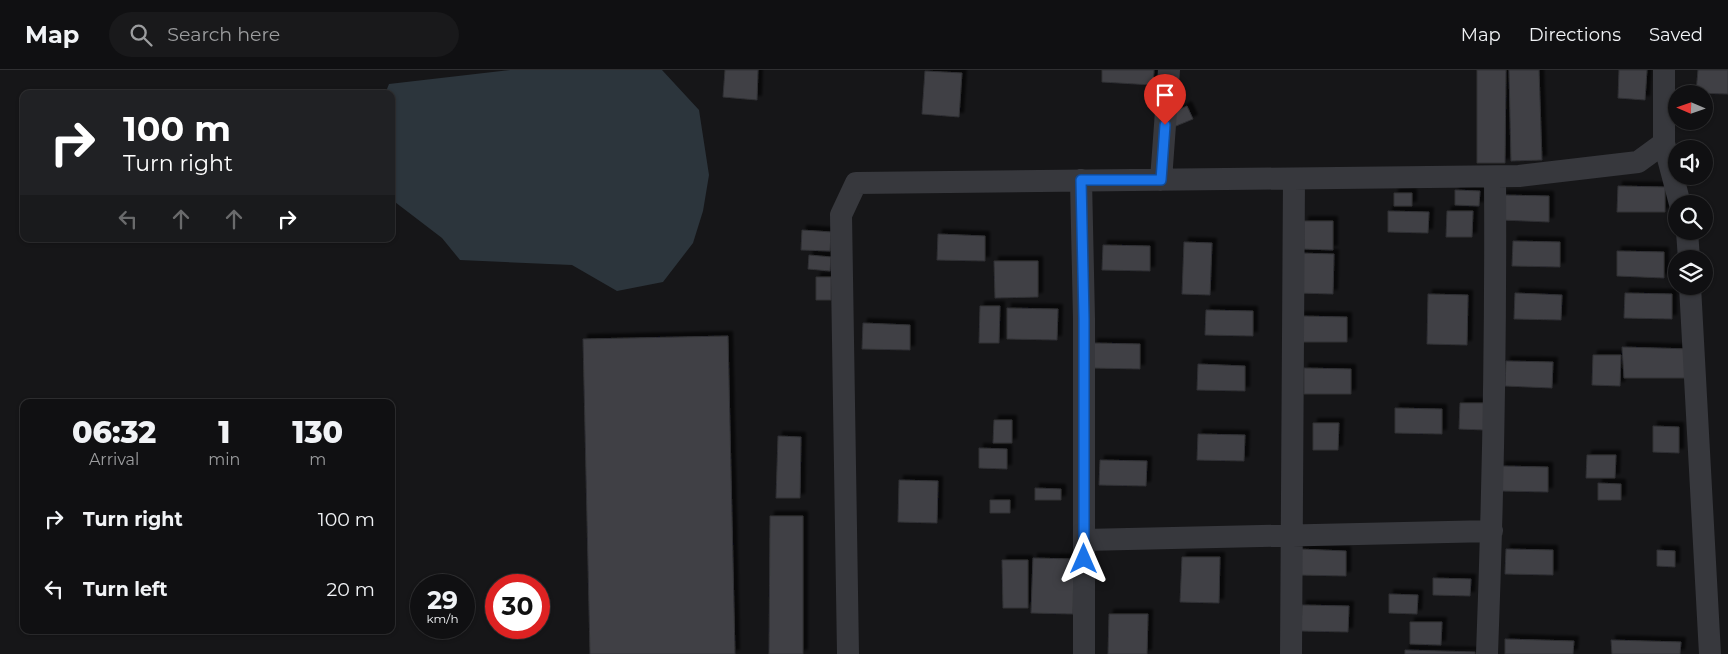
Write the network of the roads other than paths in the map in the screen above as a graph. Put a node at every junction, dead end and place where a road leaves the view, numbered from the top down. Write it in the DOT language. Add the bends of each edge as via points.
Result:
graph roads {
  1 [pos="1169,70"];
  2 [pos="1664,70"];
  3 [pos="1664,143"];
  4 [pos="1495,177"];
  5 [pos="1294,179"];
  6 [pos="1081,180"];
  7 [pos="1161,180"];
  8 [pos="1678,195"];
  9 [pos="1690,295"];
  10 [pos="1492,531"];
  11 [pos="1291,535"];
  12 [pos="1084,540"];
  13 [pos="848,654"];
  14 [pos="1084,654"];
  15 [pos="1292,654"];
  16 [pos="1487,654"];
  17 [pos="1710,654"];
  1 -- 7 [label="street"];
  2 -- 3 [label="street"];
  3 -- 4 [label="street" via="1638,162"];
  3 -- 8 [label="street"];
  4 -- 5 [label="street"];
  4 -- 10 [label="street"];
  5 -- 7 [label="street"];
  5 -- 11 [label="street"];
  6 -- 7 [label="street"];
  6 -- 12 [label="street"];
  6 -- 13 [label="street" via="856,183 841,215"];
  9 -- 17 [label="street"];
  10 -- 11 [label="street"];
  10 -- 16 [label="street"];
  11 -- 12 [label="street"];
  11 -- 15 [label="street"];
  12 -- 14 [label="street"];
}
